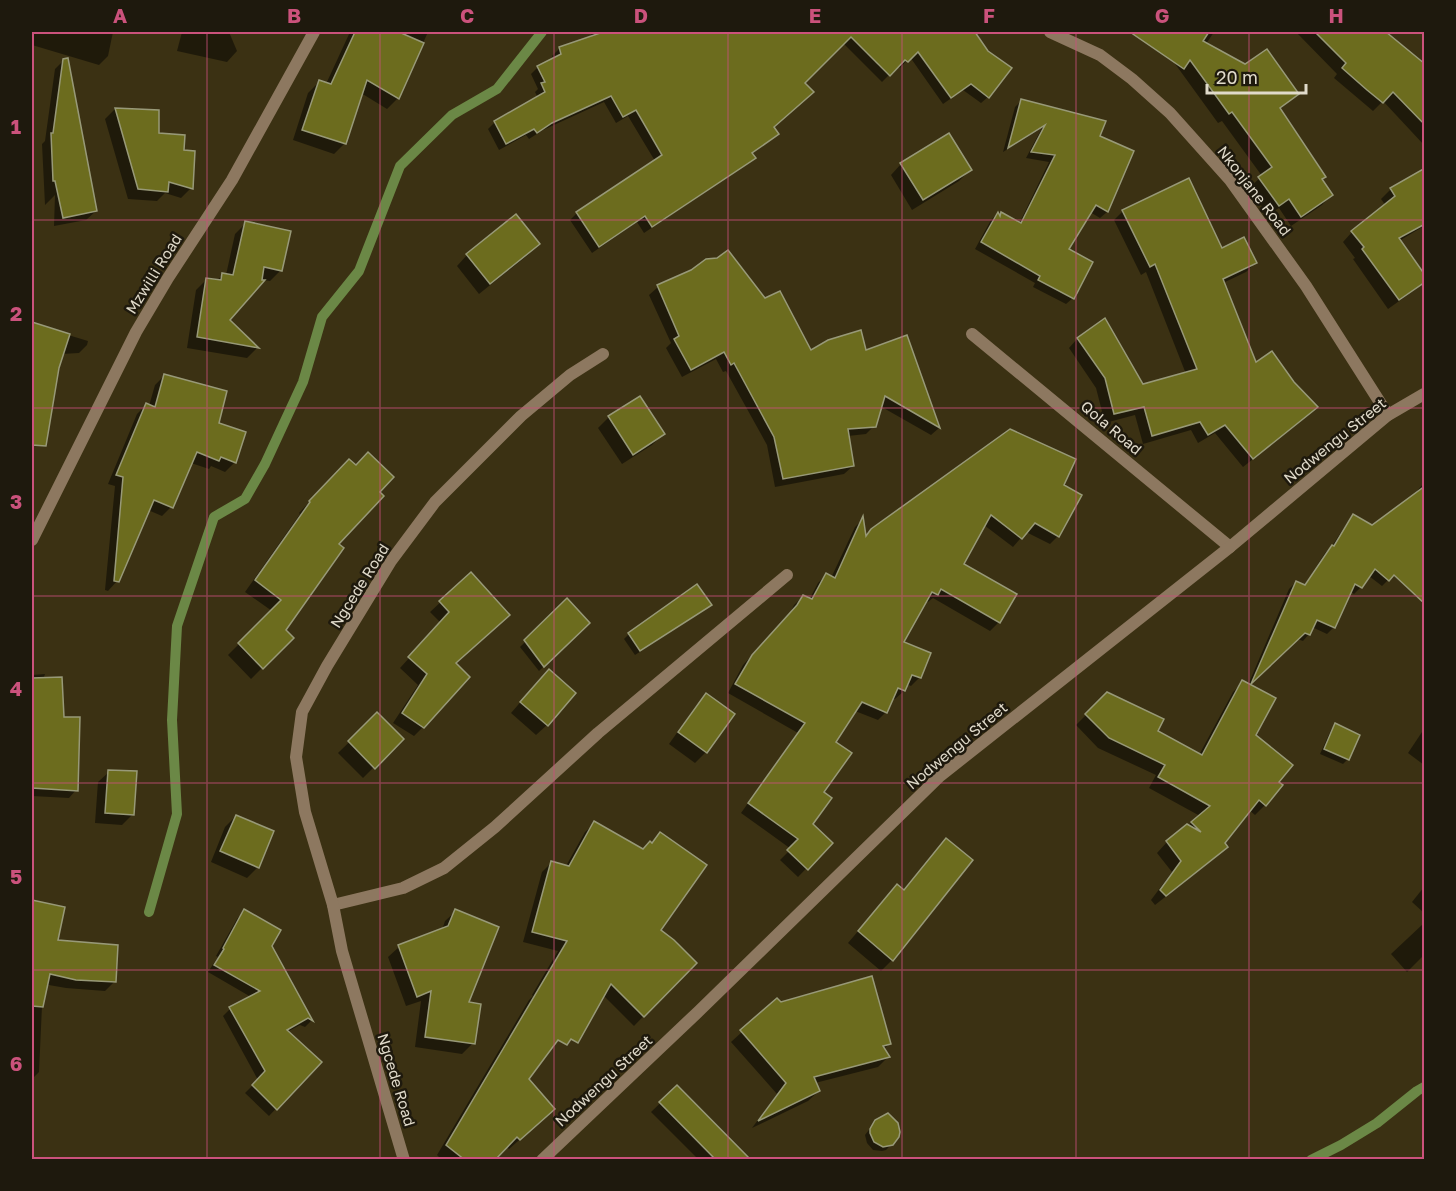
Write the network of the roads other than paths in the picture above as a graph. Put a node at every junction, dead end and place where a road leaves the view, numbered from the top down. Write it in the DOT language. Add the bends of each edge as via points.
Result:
graph roads {
  1 [pos="314,32"];
  2 [pos="1050,32"];
  3 [pos="972,334"];
  4 [pos="603,354"];
  5 [pos="1425,394"];
  6 [pos="1388,415"];
  7 [pos="32,540"];
  8 [pos="1230,547"];
  9 [pos="788,575"];
  10 [pos="333,905"];
  11 [pos="404,1160"];
  12 [pos="542,1160"];
  1 -- 7 [label="street, Mzwilli Road" via="232,180 136,332"];
  2 -- 6 [label="street, Nkonjane Road" via="1100,55 1132,79 1170,113 1230,180 1306,286"];
  3 -- 8 [label="street, Qola Road"];
  4 -- 10 [label="street, Ngcede Road" via="570,375 521,416 435,502 391,561 302,712 296,757 305,812"];
  5 -- 6 [label="street, Nodwengu Street"];
  6 -- 8 [label="street, Nodwengu Street"];
  8 -- 12 [label="street, Nodwengu Street" via="940,776"];
  9 -- 10 [label="street" via="444,868 403,888"];
  10 -- 11 [label="street, Ngcede Road" via="342,951"];
}
